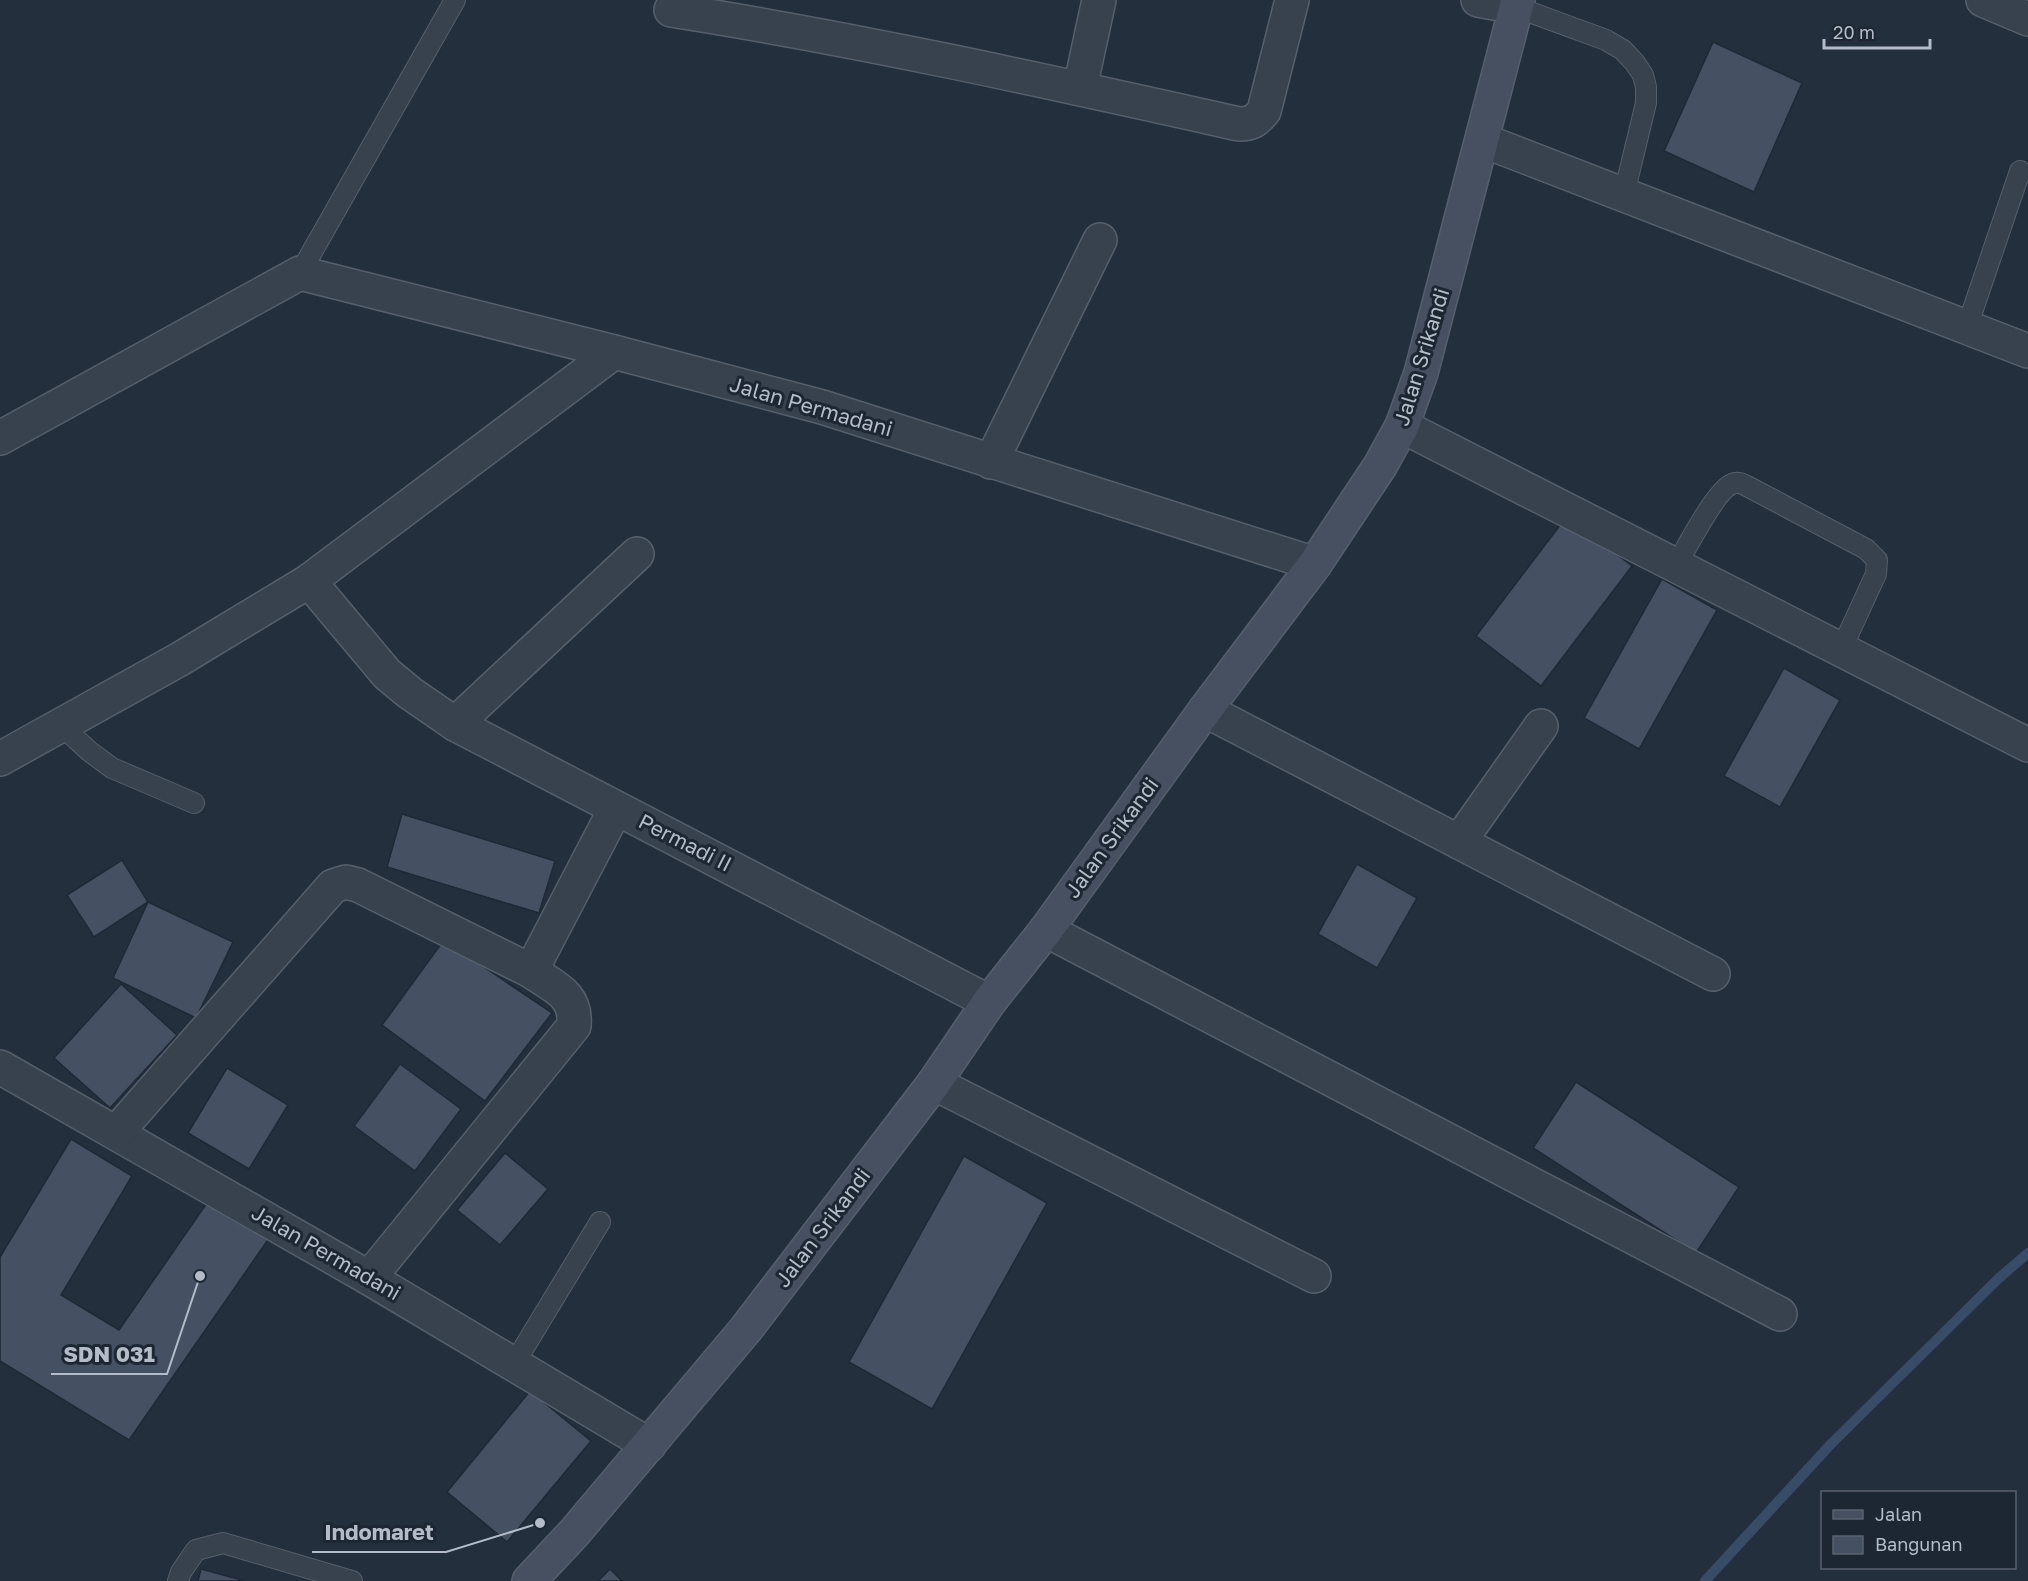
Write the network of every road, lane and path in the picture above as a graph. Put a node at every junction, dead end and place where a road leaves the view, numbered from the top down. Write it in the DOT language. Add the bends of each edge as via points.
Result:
graph roads {
  1 [pos="455,0"];
  2 [pos="1100,0"];
  3 [pos="1292,0"];
  4 [pos="1478,0"];
  5 [pos="1983,0"];
  6 [pos="1517,4"];
  7 [pos="671,10"];
  8 [pos="784,13"];
  9 [pos="2028,19"];
  10 [pos="1080,88"];
  11 [pos="1482,140"];
  12 [pos="2020,171"];
  13 [pos="1624,194"];
  14 [pos="1100,240"];
  15 [pos="300,273"];
  16 [pos="1967,327"];
  17 [pos="2028,351"];
  18 [pos="614,352"];
  19 [pos="1402,426"];
  20 [pos="0,438"];
  21 [pos="991,462"];
  22 [pos="637,554"];
  23 [pos="1315,564"];
  24 [pos="1676,566"];
  25 [pos="309,581"];
  26 [pos="1840,650"];
  27 [pos="1205,710"];
  28 [pos="455,724"];
  29 [pos="61,725"];
  30 [pos="1541,726"];
  31 [pos="2028,745"];
  32 [pos="0,759"];
  33 [pos="194,803"];
  34 [pos="616,808"];
  35 [pos="1459,842"];
  36 [pos="1046,930"];
  37 [pos="531,971"];
  38 [pos="1713,974"];
  39 [pos="989,1002"];
  40 [pos="0,1066"];
  41 [pos="934,1083"];
  42 [pos="116,1133"];
  43 [pos="600,1222"];
  44 [pos="1314,1276"];
  45 [pos="369,1278"];
  46 [pos="1780,1314"];
  47 [pos="514,1364"];
  48 [pos="649,1445"];
  49 [pos="178,1581"];
  50 [pos="352,1581"];
  51 [pos="529,1581"];
  1 -- 15 [label="lane"];
  2 -- 10 [label="street"];
  3 -- 10 [label="street" via="1264,111 1248,124"];
  4 -- 6 [label="street"];
  5 -- 9 [label="street"];
  6 -- 11 [label="main road, Jalan Srikandi"];
  6 -- 13 [label="lane" via="1606,40 1623,50 1643,75 1646,103"];
  7 -- 8 [label="street"];
  8 -- 10 [label="street"];
  11 -- 13 [label="street"];
  11 -- 19 [label="main road, Jalan Srikandi" via="1421,373"];
  12 -- 16 [label="lane"];
  13 -- 16 [label="street"];
  14 -- 21 [label="street"];
  15 -- 18 [label="street, Jalan Permadani"];
  15 -- 20 [label="street"];
  16 -- 17 [label="street"];
  18 -- 21 [label="street, Jalan Permadani" via="822,407"];
  18 -- 25 [label="street"];
  19 -- 23 [label="main road, Jalan Srikandi"];
  19 -- 24 [label="street"];
  21 -- 23 [label="street, Jalan Permadani"];
  22 -- 28 [label="street"];
  23 -- 27 [label="main road, Jalan Srikandi"];
  24 -- 26 [label="street"];
  24 -- 26 [label="lane" via="1720,494 1731,484 1745,485 1866,549 1877,560 1876,574"];
  25 -- 28 [label="street, Permadi II" via="387,674"];
  25 -- 29 [label="street"];
  26 -- 31 [label="street"];
  27 -- 35 [label="street"];
  27 -- 36 [label="main road, Jalan Srikandi"];
  28 -- 34 [label="street, Permadi II"];
  29 -- 32 [label="street"];
  29 -- 33 [label="lane" via="112,768"];
  30 -- 35 [label="street"];
  34 -- 37 [label="street"];
  34 -- 39 [label="street, Permadi II"];
  35 -- 38 [label="street"];
  36 -- 39 [label="main road, Jalan Srikandi"];
  36 -- 46 [label="street"];
  37 -- 42 [label="street" via="358,885 346,882 333,886"];
  37 -- 45 [label="street" via="568,997 575,1013 574,1026"];
  39 -- 41 [label="main road, Jalan Srikandi"];
  40 -- 42 [label="street, Jalan Permadani"];
  41 -- 44 [label="street"];
  41 -- 48 [label="main road, Jalan Srikandi" via="746,1329"];
  42 -- 45 [label="street, Jalan Permadani"];
  43 -- 47 [label="lane"];
  45 -- 47 [label="street, Jalan Permadani"];
  47 -- 48 [label="street, Jalan Permadani"];
  48 -- 51 [label="main road, Jalan Srikandi"];
  49 -- 50 [label="lane" via="196,1550 223,1543"];
}
